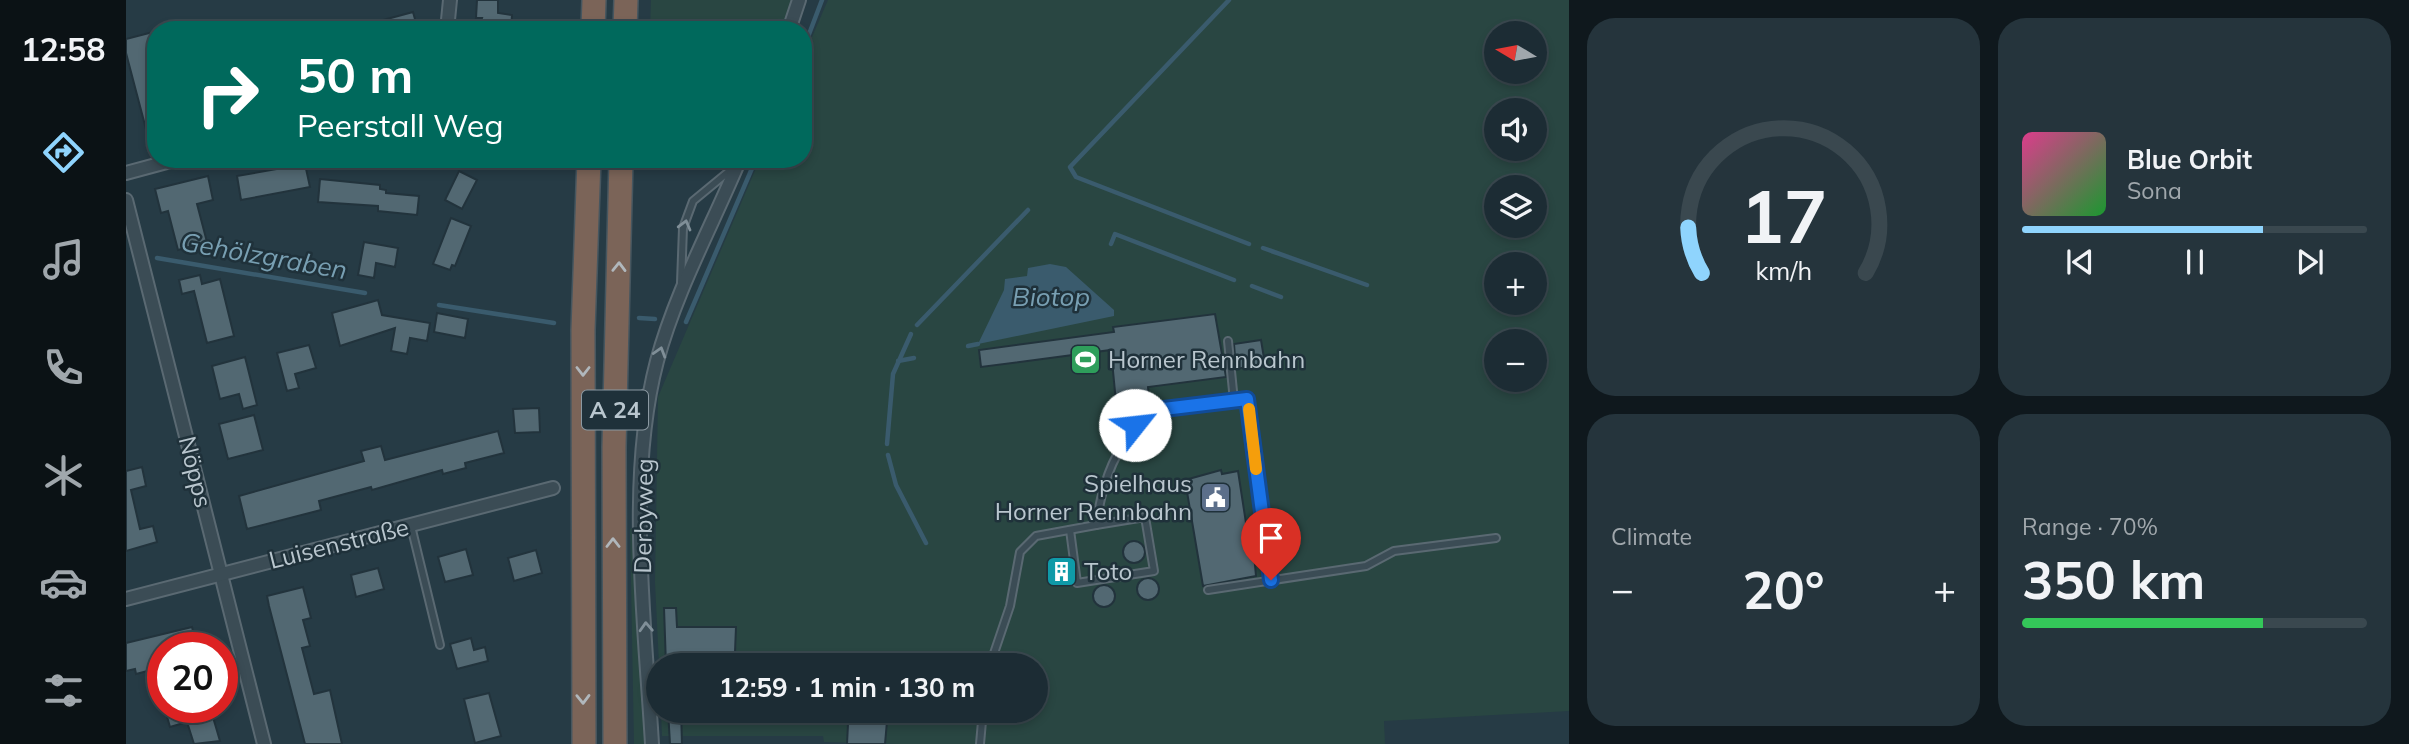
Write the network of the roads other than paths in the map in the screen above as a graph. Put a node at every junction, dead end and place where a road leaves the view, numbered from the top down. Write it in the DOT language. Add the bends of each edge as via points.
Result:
graph roads {
  1 [pos="450,0"];
  2 [pos="594,0"];
  3 [pos="626,0"];
  4 [pos="799,0"];
  5 [pos="448,21"];
  6 [pos="593,21"];
  7 [pos="625,21"];
  8 [pos="792,21"];
  9 [pos="147,167"];
  10 [pos="589,168"];
  11 [pos="621,168"];
  12 [pos="731,168"];
  13 [pos="736,168"];
  14 [pos="126,173"];
  15 [pos="126,200"];
  16 [pos="682,292"];
  17 [pos="1228,341"];
  18 [pos="651,390"];
  19 [pos="1234,401"];
  20 [pos="614,447"];
  21 [pos="553,488"];
  22 [pos="1096,525"];
  23 [pos="411,526"];
  24 [pos="1070,530"];
  25 [pos="1496,538"];
  26 [pos="222,574"];
  27 [pos="1271,580"];
  28 [pos="1208,590"];
  29 [pos="126,599"];
  30 [pos="440,645"];
  31 [pos="994,653"];
  32 [pos="982,723"];
  33 [pos="264,744"];
  34 [pos="584,744"];
  35 [pos="615,744"];
  36 [pos="652,744"];
  37 [pos="980,744"];
  1 -- 5 [label="street"];
  2 -- 6 [label="highway"];
  3 -- 7 [label="highway"];
  4 -- 8 [label="street"];
  9 -- 14 [label="street"];
  10 -- 34 [label="highway, A 24, one-way" via="583,330"];
  20 -- 11 [label="highway, A 24, one-way"];
  16 -- 12 [label="lane, Derbyweg, one-way" via="683,228 693,201"];
  13 -- 16 [label="street, Derbyweg"];
  15 -- 26 [label="street, Nöpps"];
  18 -- 16 [label="street, Derbyweg, one-way"];
  17 -- 19 [label="lane"];
  18 -- 20 [label="lane" via="636,398"];
  36 -- 18 [label="street, Derbyweg, one-way" via="641,495"];
  19 -- 22 [label="lane" via="1147,411 1123,439 1101,488"];
  19 -- 27 [label="lane" via="1247,399"];
  35 -- 20 [label="highway, A 24, one-way"];
  21 -- 23 [label="street, Luisenstraße"];
  22 -- 24 [label="lane"];
  22 -- 24 [label="lane" via="1145,517 1154,572 1077,583"];
  23 -- 26 [label="street, Luisenstraße"];
  23 -- 30 [label="lane"];
  24 -- 31 [label="lane" via="1036,536 1020,552 1010,606"];
  25 -- 27 [label="lane" via="1394,551 1366,566"];
  26 -- 29 [label="street, Luisenstraße"];
  26 -- 33 [label="street, Nöpps"];
  27 -- 28 [label="lane"];
  32 -- 37 [label="lane"];
}
